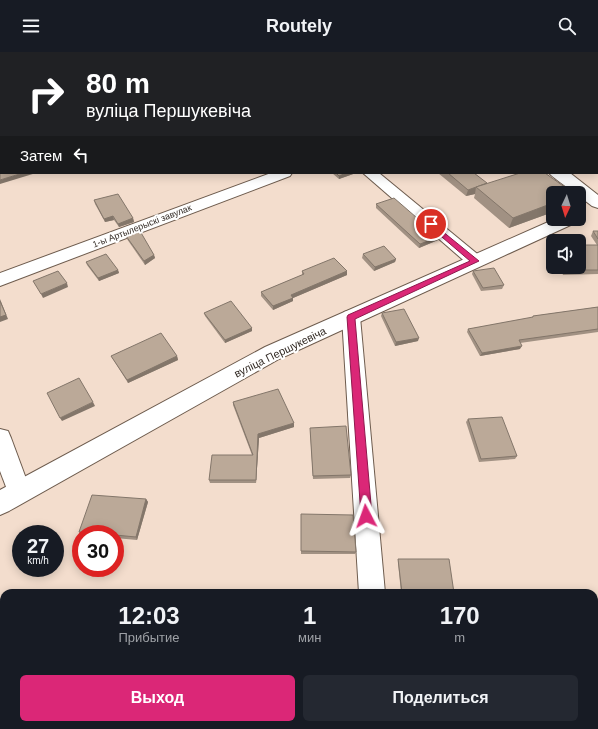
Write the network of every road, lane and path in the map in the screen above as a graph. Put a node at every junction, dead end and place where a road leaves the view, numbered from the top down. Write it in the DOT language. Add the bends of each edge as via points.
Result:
graph roads {
  1 [pos="282,174"];
  2 [pos="371,174"];
  3 [pos="559,174"];
  4 [pos="598,203"];
  5 [pos="598,206"];
  6 [pos="586,212"];
  7 [pos="553,226"];
  8 [pos="475,261"];
  9 [pos="0,280"];
  10 [pos="351,317"];
  11 [pos="0,438"];
  12 [pos="10,498"];
  13 [pos="372,589"];
  1 -- 9 [label="street, 1-ы Артылерыскі завулак"];
  2 -- 8 [label="street"];
  3 -- 4 [label="main road"];
  5 -- 6 [label="main road"];
  7 -- 8 [label="main road, вуліца Першукевіча"];
  8 -- 10 [label="main road, вуліца Першукевіча"];
  10 -- 12 [label="main road, вуліца Першукевіча" via="272,353"];
  10 -- 13 [label="street"];
  11 -- 12 [label="street"];
}
